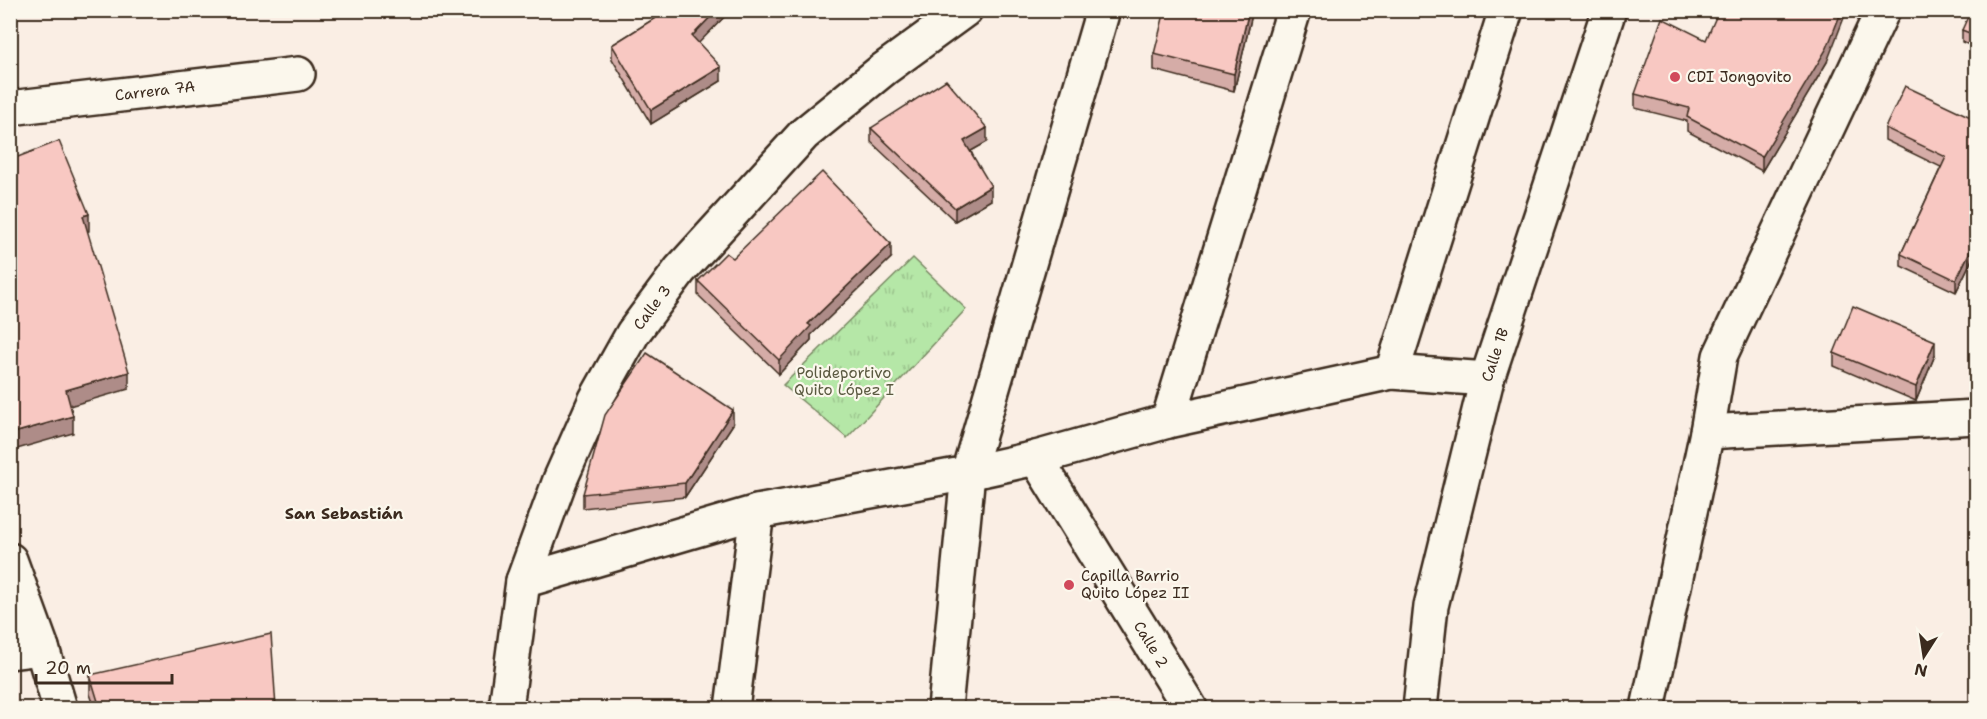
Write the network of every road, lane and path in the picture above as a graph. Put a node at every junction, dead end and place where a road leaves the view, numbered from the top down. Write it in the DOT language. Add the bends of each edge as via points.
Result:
graph roads {
  1 [pos="965,10"];
  2 [pos="1103,10"];
  3 [pos="1294,10"];
  4 [pos="1506,10"];
  5 [pos="1609,10"];
  6 [pos="1883,10"];
  7 [pos="298,74"];
  8 [pos="10,108"];
  9 [pos="1392,372"];
  10 [pos="1486,379"];
  11 [pos="1977,417"];
  12 [pos="1168,421"];
  13 [pos="1707,432"];
  14 [pos="1036,458"];
  15 [pos="968,473"];
  16 [pos="758,512"];
  17 [pos="10,560"];
  18 [pos="523,581"];
  19 [pos="26,650"];
  20 [pos="60,708"];
  21 [pos="506,708"];
  22 [pos="732,708"];
  23 [pos="945,708"];
  24 [pos="1190,708"];
  25 [pos="1420,708"];
  26 [pos="1648,708"];
  1 -- 18 [label="street, Calle 3" via="804,134 680,270 633,333 596,399 560,480"];
  2 -- 15 [label="street"];
  3 -- 12 [label="street"];
  4 -- 9 [label="street"];
  5 -- 10 [label="street, Calle 1B"];
  6 -- 13 [label="street" via="1720,356"];
  7 -- 8 [label="street, Carrera 7A"];
  9 -- 10 [label="street"];
  9 -- 12 [label="street"];
  10 -- 25 [label="street, Calle 1B" via="1431,606"];
  11 -- 13 [label="street"];
  12 -- 14 [label="street"];
  13 -- 26 [label="street"];
  14 -- 15 [label="street"];
  14 -- 24 [label="street, Calle 2"];
  15 -- 16 [label="street"];
  15 -- 23 [label="street"];
  16 -- 18 [label="street"];
  16 -- 22 [label="street"];
  17 -- 19 [label="street"];
  18 -- 21 [label="street, Calle 3"];
  19 -- 20 [label="street"];
}
